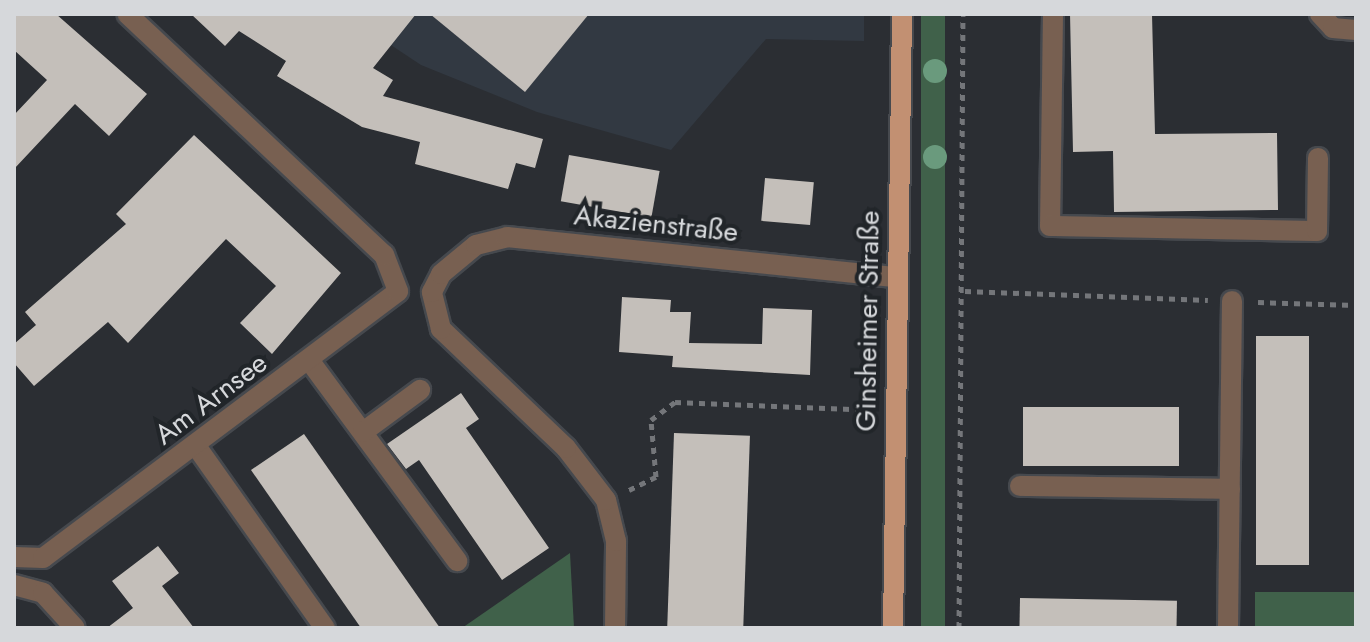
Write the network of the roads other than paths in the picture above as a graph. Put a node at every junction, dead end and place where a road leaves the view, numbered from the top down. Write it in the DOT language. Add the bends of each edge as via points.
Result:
graph roads {
  1 [pos="127,14"];
  2 [pos="902,14"];
  3 [pos="1053,14"];
  4 [pos="1320,14"];
  5 [pos="1356,30"];
  6 [pos="1318,158"];
  7 [pos="896,277"];
  8 [pos="1232,301"];
  9 [pos="309,360"];
  10 [pos="420,390"];
  11 [pos="363,432"];
  12 [pos="196,446"];
  13 [pos="1020,486"];
  14 [pos="1230,489"];
  15 [pos="14,557"];
  16 [pos="457,561"];
  17 [pos="18,584"];
  18 [pos="75,628"];
  19 [pos="325,628"];
  20 [pos="615,628"];
  21 [pos="893,628"];
  22 [pos="1228,628"];
  1 -- 9 [label="street, Am Arnsee" via="384,255 398,291"];
  2 -- 7 [label="main road, Ginsheimer Straße"];
  3 -- 6 [label="street" via="1050,226 1317,231"];
  4 -- 5 [label="street" via="1333,28"];
  7 -- 20 [label="street, Akazienstraße" via="507,237 456,258 432,292 441,329 566,448 606,500 616,541"];
  7 -- 21 [label="main road, Ginsheimer Straße"];
  8 -- 14 [label="street"];
  9 -- 11 [label="street"];
  9 -- 12 [label="street, Am Arnsee"];
  10 -- 11 [label="street"];
  11 -- 16 [label="street"];
  12 -- 15 [label="street, Am Arnsee" via="43,558"];
  12 -- 19 [label="street"];
  13 -- 14 [label="street"];
  14 -- 22 [label="street"];
  17 -- 18 [label="street" via="43,593"];
}
